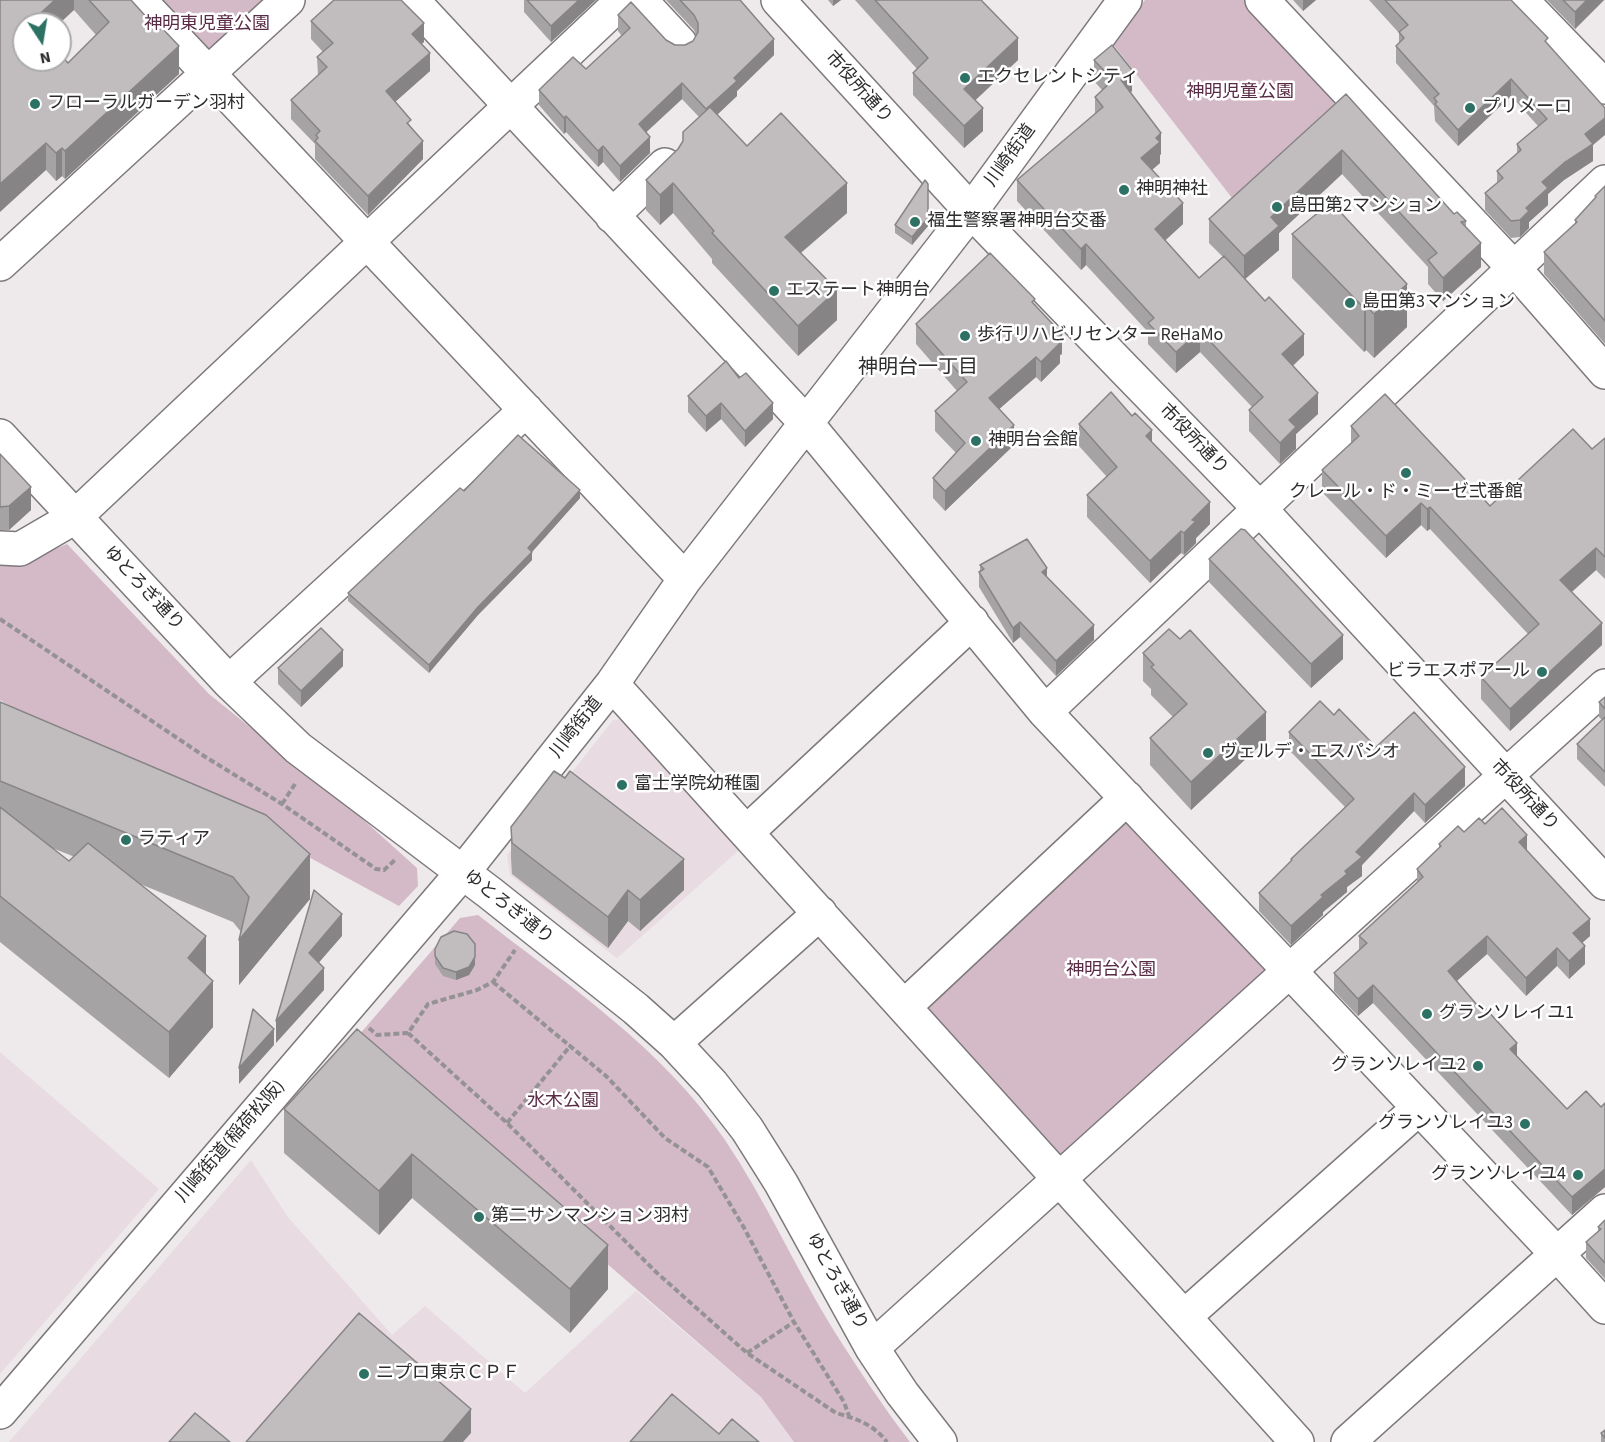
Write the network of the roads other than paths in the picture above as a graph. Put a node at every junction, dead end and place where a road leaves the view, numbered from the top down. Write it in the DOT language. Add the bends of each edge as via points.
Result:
graph roads {
  1 [pos="139,0"];
  2 [pos="288,0"];
  3 [pos="412,0"];
  4 [pos="623,0"];
  5 [pos="640,0"];
  6 [pos="778,0"];
  7 [pos="1125,0"];
  8 [pos="1262,0"];
  9 [pos="1521,0"];
  10 [pos="680,43"];
  11 [pos="208,74"];
  12 [pos="1605,87"];
  13 [pos="511,105"];
  14 [pos="665,165"];
  15 [pos="1605,182"];
  16 [pos="970,211"];
  17 [pos="612,216"];
  18 [pos="368,242"];
  19 [pos="0,264"];
  20 [pos="1513,267"];
  21 [pos="1605,372"];
  22 [pos="526,410"];
  23 [pos="807,424"];
  24 [pos="0,436"];
  25 [pos="1260,509"];
  26 [pos="75,517"];
  27 [pos="0,548"];
  28 [pos="685,579"];
  29 [pos="972,622"];
  30 [pos="230,682"];
  31 [pos="612,684"];
  32 [pos="1605,686"];
  33 [pos="1045,712"];
  34 [pos="1504,775"];
  35 [pos="1127,798"];
  36 [pos="747,832"];
  37 [pos="463,872"];
  38 [pos="1605,883"];
  39 [pos="820,913"];
  40 [pos="1290,970"];
  41 [pos="904,1007"];
  42 [pos="674,1042"];
  43 [pos="1419,1108"];
  44 [pos="1060,1179"];
  45 [pos="1605,1211"];
  46 [pos="1557,1254"];
  47 [pos="1605,1307"];
  48 [pos="1184,1317"];
  49 [pos="872,1348"];
  50 [pos="0,1412"];
  51 [pos="940,1442"];
  52 [pos="1297,1442"];
  53 [pos="1348,1442"];
  1 -- 11 [label="street"];
  2 -- 11 [label="street"];
  3 -- 13 [label="street"];
  4 -- 13 [label="street"];
  5 -- 10 [label="street"];
  6 -- 16 [label="street, 市役所通り"];
  7 -- 16 [label="street, 川崎街道"];
  8 -- 20 [label="street"];
  9 -- 12 [label="street"];
  11 -- 18 [label="street"];
  11 -- 19 [label="street"];
  13 -- 17 [label="street"];
  13 -- 18 [label="street"];
  14 -- 17 [label="street"];
  15 -- 20 [label="street"];
  16 -- 23 [label="street, 川崎街道"];
  16 -- 25 [label="street, 市役所通り"];
  17 -- 23 [label="street"];
  18 -- 22 [label="street"];
  18 -- 26 [label="street"];
  20 -- 21 [label="street"];
  20 -- 25 [label="street"];
  22 -- 28 [label="street"];
  22 -- 30 [label="street"];
  23 -- 28 [label="street, 川崎街道"];
  23 -- 29 [label="street"];
  24 -- 26 [label="street, ゆとろぎ通り"];
  25 -- 33 [label="street"];
  25 -- 34 [label="street, 市役所通り"];
  26 -- 27 [label="street" via="21,549"];
  26 -- 30 [label="street, ゆとろぎ通り"];
  28 -- 31 [label="street, 川崎街道"];
  29 -- 33 [label="street"];
  29 -- 36 [label="street"];
  30 -- 37 [label="street, ゆとろぎ通り" via="298,748"];
  31 -- 36 [label="street"];
  31 -- 37 [label="street, 川崎街道"];
  32 -- 34 [label="street"];
  33 -- 35 [label="street"];
  34 -- 38 [label="street, 市役所通り"];
  34 -- 40 [label="street"];
  35 -- 40 [label="street"];
  35 -- 41 [label="street"];
  36 -- 39 [label="street"];
  37 -- 42 [label="street, ゆとろぎ通り"];
  37 -- 50 [label="street, 川崎街道(稲荷松阪)"];
  39 -- 41 [label="street"];
  39 -- 42 [label="street"];
  40 -- 43 [label="street"];
  40 -- 44 [label="street"];
  41 -- 44 [label="street"];
  42 -- 49 [label="street, ゆとろぎ通り" via="747,1129"];
  43 -- 46 [label="street"];
  43 -- 48 [label="street"];
  44 -- 48 [label="street"];
  44 -- 49 [label="street"];
  45 -- 46 [label="street"];
  46 -- 47 [label="street"];
  46 -- 53 [label="street"];
  48 -- 52 [label="street"];
  49 -- 51 [label="street, ゆとろぎ通り"];
}
